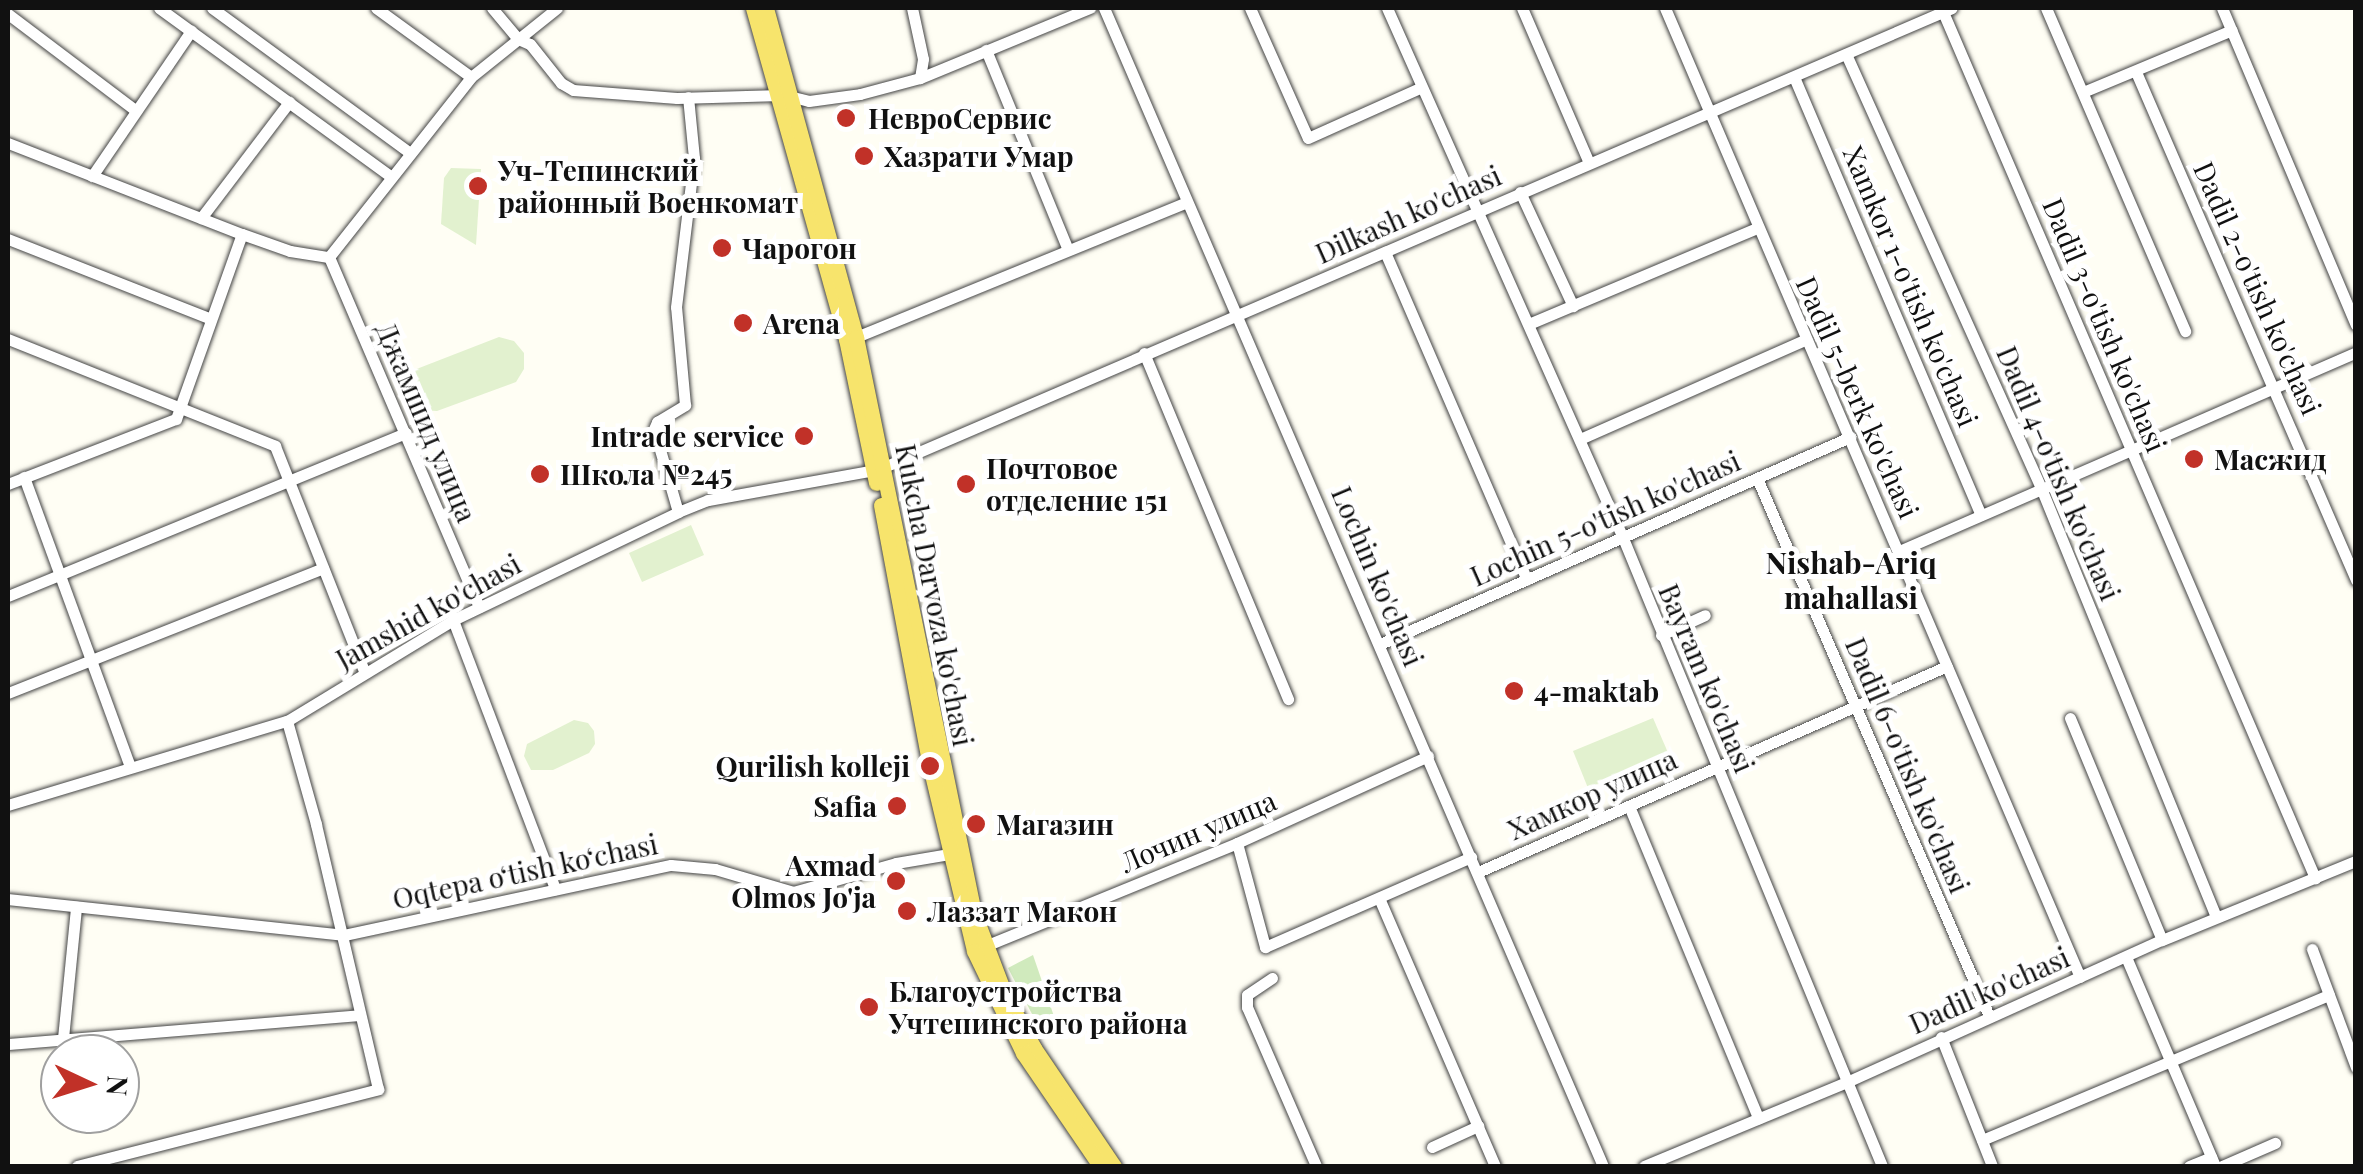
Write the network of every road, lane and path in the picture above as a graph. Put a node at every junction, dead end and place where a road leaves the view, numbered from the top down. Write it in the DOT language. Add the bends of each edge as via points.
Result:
graph roads {
  1 [pos="159,8"];
  2 [pos="212,8"];
  3 [pos="376,8"];
  4 [pos="492,8"];
  5 [pos="556,8"];
  6 [pos="754,8"];
  7 [pos="766,8"];
  8 [pos="912,8"];
  9 [pos="1090,8"];
  10 [pos="1104,8"];
  11 [pos="1250,8"];
  12 [pos="1387,8"];
  13 [pos="1522,8"];
  14 [pos="1665,8"];
  15 [pos="2046,8"];
  16 [pos="2222,8"];
  17 [pos="1947,10"];
  18 [pos="8,14"];
  19 [pos="2232,30"];
  20 [pos="192,31"];
  21 [pos="518,39"];
  22 [pos="986,50"];
  23 [pos="1846,54"];
  24 [pos="2136,72"];
  25 [pos="470,77"];
  26 [pos="1794,77"];
  27 [pos="920,78"];
  28 [pos="1420,88"];
  29 [pos="2083,92"];
  30 [pos="787,96"];
  31 [pos="688,97"];
  32 [pos="290,102"];
  33 [pos="135,110"];
  34 [pos="1710,111"];
  35 [pos="8,143"];
  36 [pos="409,152"];
  37 [pos="1589,164"];
  38 [pos="389,175"];
  39 [pos="92,176"];
  40 [pos="1520,192"];
  41 [pos="1187,202"];
  42 [pos="1477,212"];
  43 [pos="200,218"];
  44 [pos="1757,228"];
  45 [pos="242,234"];
  46 [pos="8,239"];
  47 [pos="1068,250"];
  48 [pos="1385,252"];
  49 [pos="328,257"];
  50 [pos="1573,306"];
  51 [pos="1238,315"];
  52 [pos="209,318"];
  53 [pos="1531,323"];
  54 [pos="2356,325"];
  55 [pos="2185,331"];
  56 [pos="851,338"];
  57 [pos="8,339"];
  58 [pos="1804,340"];
  59 [pos="2356,352"];
  60 [pos="1144,354"];
  61 [pos="2274,386"];
  62 [pos="182,409"];
  63 [pos="406,432"];
  64 [pos="1850,437"];
  65 [pos="1580,439"];
  66 [pos="2131,448"];
  67 [pos="879,468"];
  68 [pos="24,477"];
  69 [pos="1758,478"];
  70 [pos="289,480"];
  71 [pos="8,484"];
  72 [pos="2041,488"];
  73 [pos="678,512"];
  74 [pos="1982,515"];
  75 [pos="1623,538"];
  76 [pos="1900,551"];
  77 [pos="323,568"];
  78 [pos="58,576"];
  79 [pos="1526,580"];
  80 [pos="2356,580"];
  81 [pos="8,596"];
  82 [pos="479,608"];
  83 [pos="1705,616"];
  84 [pos="454,620"];
  85 [pos="1661,635"];
  86 [pos="1380,644"];
  87 [pos="90,661"];
  88 [pos="1947,666"];
  89 [pos="364,672"];
  90 [pos="8,693"];
  91 [pos="1288,698"];
  92 [pos="1856,706"];
  93 [pos="2070,718"];
  94 [pos="288,721"];
  95 [pos="1428,756"];
  96 [pos="130,766"];
  97 [pos="1717,766"];
  98 [pos="8,805"];
  99 [pos="1629,806"];
  100 [pos="1237,843"];
  101 [pos="954,854"];
  102 [pos="1472,856"];
  103 [pos="2356,861"];
  104 [pos="1478,872"];
  105 [pos="2315,878"];
  106 [pos="555,889"];
  107 [pos="1379,898"];
  108 [pos="8,899"];
  109 [pos="76,906"];
  110 [pos="2216,917"];
  111 [pos="344,935"];
  112 [pos="2162,940"];
  113 [pos="979,948"];
  114 [pos="2312,949"];
  115 [pos="2126,957"];
  116 [pos="1272,978"];
  117 [pos="2080,978"];
  118 [pos="2329,995"];
  119 [pos="360,1015"];
  120 [pos="1990,1016"];
  121 [pos="63,1034"];
  122 [pos="115,1034"];
  123 [pos="1941,1037"];
  124 [pos="40,1041"];
  125 [pos="8,1044"];
  126 [pos="2173,1059"];
  127 [pos="2356,1067"];
  128 [pos="1849,1081"];
  129 [pos="1758,1118"];
  130 [pos="1478,1126"];
  131 [pos="1982,1140"];
  132 [pos="2276,1143"];
  133 [pos="1432,1147"];
  134 [pos="2216,1163"];
  135 [pos="77,1166"];
  136 [pos="1100,1166"];
  137 [pos="1114,1166"];
  138 [pos="1316,1166"];
  139 [pos="1495,1166"];
  140 [pos="1603,1166"];
  141 [pos="1644,1166"];
  142 [pos="1882,1166"];
  143 [pos="1992,1166"];
  144 [pos="2189,1166"];
  1 -- 20 [label="street"];
  2 -- 36 [label="street"];
  3 -- 25 [label="street"];
  4 -- 21 [label="street"];
  5 -- 21 [label="street"];
  6 -- 30 [label="main road, Kukcha Darvoza ko'chasi"];
  7 -- 30 [label="main road, Kukcha Darvoza ko'chasi"];
  8 -- 27 [label="street"];
  9 -- 22 [label="street"];
  10 -- 41 [label="street, Lochin ko'chasi"];
  11 -- 28 [label="street" via="1306,137"];
  12 -- 28 [label="street, Bayram ko'chasi"];
  13 -- 37 [label="street"];
  14 -- 34 [label="street, Dadil 5-berk ko'chasi"];
  15 -- 29 [label="street"];
  16 -- 19 [label="street"];
  17 -- 23 [label="street, Dilkash ko'chasi"];
  17 -- 66 [label="street, Dadil 3-o'tish ko'chasi"];
  18 -- 33 [label="street"];
  19 -- 24 [label="street"];
  19 -- 54 [label="street"];
  20 -- 32 [label="street"];
  20 -- 33 [label="street"];
  21 -- 25 [label="street"];
  21 -- 31 [label="street" via="573,90"];
  22 -- 27 [label="street"];
  22 -- 47 [label="street"];
  23 -- 26 [label="street, Dilkash ko'chasi"];
  23 -- 72 [label="street, Dadil 4-o'tish ko'chasi"];
  24 -- 29 [label="street"];
  24 -- 61 [label="street, Dadil 2-o'tish ko'chasi"];
  25 -- 36 [label="street"];
  26 -- 34 [label="street, Dilkash ko'chasi"];
  26 -- 74 [label="street, Xamkor 1-o'tish ko'chasi"];
  27 -- 30 [label="street" via="809,101"];
  28 -- 42 [label="street, Bayram ko'chasi"];
  29 -- 55 [label="street"];
  30 -- 31 [label="street"];
  30 -- 56 [label="main road, Kukcha Darvoza ko'chasi"];
  31 -- 73 [label="street" via="694,158 676,307 684,405 654,429"];
  32 -- 38 [label="street"];
  32 -- 43 [label="street"];
  33 -- 39 [label="street"];
  34 -- 37 [label="street, Dilkash ko'chasi"];
  34 -- 44 [label="street, Dadil 5-berk ko'chasi"];
  35 -- 39 [label="street"];
  36 -- 38 [label="street"];
  37 -- 40 [label="street, Dilkash ko'chasi"];
  38 -- 49 [label="street"];
  39 -- 43 [label="street"];
  40 -- 42 [label="street, Dilkash ko'chasi"];
  40 -- 50 [label="street"];
  41 -- 47 [label="street"];
  41 -- 51 [label="street, Lochin ko'chasi"];
  42 -- 48 [label="street, Dilkash ko'chasi"];
  42 -- 53 [label="street, Bayram ko'chasi"];
  43 -- 45 [label="street"];
  44 -- 50 [label="street"];
  44 -- 58 [label="street, Dadil 5-berk ko'chasi"];
  45 -- 49 [label="street"];
  45 -- 52 [label="street"];
  46 -- 52 [label="street"];
  47 -- 56 [label="street"];
  48 -- 51 [label="street, Dilkash ko'chasi"];
  48 -- 79 [label="street"];
  49 -- 63 [label="street, Джамшид улица"];
  50 -- 53 [label="street"];
  51 -- 60 [label="street, Dilkash ko'chasi"];
  51 -- 86 [label="street, Lochin ko'chasi"];
  52 -- 62 [label="street"];
  53 -- 65 [label="street, Bayram ko'chasi"];
  56 -- 67 [label="main road, Kukcha Darvoza ko'chasi"];
  57 -- 62 [label="street"];
  58 -- 64 [label="street, Dadil 5-berk ko'chasi"];
  58 -- 65 [label="street"];
  59 -- 61 [label="street"];
  60 -- 67 [label="street, Dilkash ko'chasi"];
  60 -- 91 [label="street"];
  61 -- 66 [label="street"];
  61 -- 80 [label="street, Dadil 2-o'tish ko'chasi"];
  62 -- 68 [label="street" via="176,418"];
  62 -- 70 [label="street" via="275,446"];
  63 -- 70 [label="street"];
  63 -- 82 [label="street, Джамшид улица"];
  64 -- 69 [label="street, Lochin 5-o'tish ko'chasi"];
  64 -- 76 [label="street, Dadil 5-berk ko'chasi"];
  65 -- 75 [label="street, Bayram ko'chasi"];
  66 -- 72 [label="street"];
  66 -- 105 [label="street, Dadil 3-o'tish ko'chasi"];
  67 -- 73 [label="street, Jamshid ko'chasi" via="708,500"];
  67 -- 101 [label="main road, Kukcha Darvoza ko'chasi"];
  68 -- 71 [label="street"];
  68 -- 78 [label="street"];
  69 -- 75 [label="street, Lochin 5-o'tish ko'chasi"];
  69 -- 92 [label="street, Dadil 6-o'tish ko'chasi"];
  70 -- 77 [label="street"];
  70 -- 78 [label="street"];
  72 -- 74 [label="street"];
  72 -- 110 [label="street, Dadil 4-o'tish ko'chasi"];
  73 -- 82 [label="street, Jamshid ko'chasi"];
  74 -- 76 [label="street"];
  75 -- 79 [label="street, Lochin 5-o'tish ko'chasi"];
  75 -- 85 [label="street, Bayram ko'chasi"];
  76 -- 88 [label="street, Dadil 5-berk ko'chasi"];
  77 -- 87 [label="street"];
  77 -- 89 [label="street"];
  78 -- 81 [label="street"];
  78 -- 87 [label="street"];
  79 -- 86 [label="street, Lochin 5-o'tish ko'chasi"];
  82 -- 84 [label="street, Jamshid ko'chasi"];
  83 -- 85 [label="street"];
  84 -- 89 [label="street, Jamshid ko'chasi"];
  84 -- 106 [label="street"];
  85 -- 97 [label="street, Bayram ko'chasi"];
  86 -- 95 [label="street, Lochin ko'chasi"];
  87 -- 90 [label="street"];
  87 -- 96 [label="street"];
  88 -- 92 [label="street, Хамкор улица"];
  88 -- 117 [label="street, Dadil 5-berk ko'chasi"];
  89 -- 94 [label="street, Jamshid ko'chasi"];
  92 -- 97 [label="street, Хамкор улица"];
  92 -- 120 [label="street, Dadil 6-o'tish ko'chasi"];
  93 -- 112 [label="street"];
  94 -- 96 [label="street, Jamshid ko'chasi"];
  94 -- 111 [label="street"];
  95 -- 100 [label="street, Лочин улица"];
  95 -- 102 [label="street, Lochin ko'chasi"];
  96 -- 98 [label="street, Jamshid ko'chasi"];
  97 -- 99 [label="street, Хамкор улица"];
  97 -- 128 [label="street, Bayram ko'chasi"];
  99 -- 104 [label="street, Хамкор улица"];
  99 -- 129 [label="street"];
  100 -- 107 [label="street" via="1265,946"];
  100 -- 113 [label="street, Лочин улица"];
  101 -- 106 [label="street, Oqtepa oʻtish koʻchasi" via="793,892 714,869 670,865"];
  101 -- 113 [label="main road, Kukcha Darvoza ko'chasi"];
  102 -- 104 [label="street, Lochin ko'chasi"];
  102 -- 107 [label="street"];
  103 -- 105 [label="street, Dadil ko'chasi"];
  104 -- 140 [label="street, Lochin ko'chasi"];
  105 -- 110 [label="street, Dadil ko'chasi"];
  106 -- 111 [label="street, Oqtepa oʻtish koʻchasi"];
  107 -- 130 [label="street"];
  108 -- 109 [label="street, Oqtepa oʻtish koʻchasi"];
  109 -- 111 [label="street, Oqtepa oʻtish koʻchasi"];
  109 -- 121 [label="street"];
  110 -- 112 [label="street, Dadil ko'chasi"];
  111 -- 119 [label="street"];
  112 -- 115 [label="street, Dadil ko'chasi"];
  113 -- 136 [label="main road, Kukcha Darvoza ko'chasi" via="1023,1053"];
  113 -- 137 [label="main road, Kukcha Darvoza ko'chasi" via="1034,1048"];
  114 -- 118 [label="street"];
  115 -- 117 [label="street, Dadil ko'chasi"];
  115 -- 126 [label="street"];
  116 -- 138 [label="street" via="1247,995 1248,1006"];
  117 -- 120 [label="street, Dadil ko'chasi"];
  118 -- 126 [label="street"];
  118 -- 127 [label="street"];
  119 -- 122 [label="street"];
  119 -- 135 [label="street" via="378,1089"];
  120 -- 123 [label="street, Dadil ko'chasi"];
  123 -- 128 [label="street, Dadil ko'chasi"];
  123 -- 131 [label="street"];
  124 -- 125 [label="street"];
  126 -- 131 [label="street"];
  126 -- 134 [label="street"];
  128 -- 129 [label="street, Dadil ko'chasi"];
  128 -- 142 [label="street, Bayram ko'chasi"];
  129 -- 141 [label="street, Dadil ko'chasi"];
  130 -- 133 [label="street"];
  130 -- 139 [label="street"];
  131 -- 143 [label="street"];
  132 -- 134 [label="street"];
  134 -- 144 [label="street"];
}
